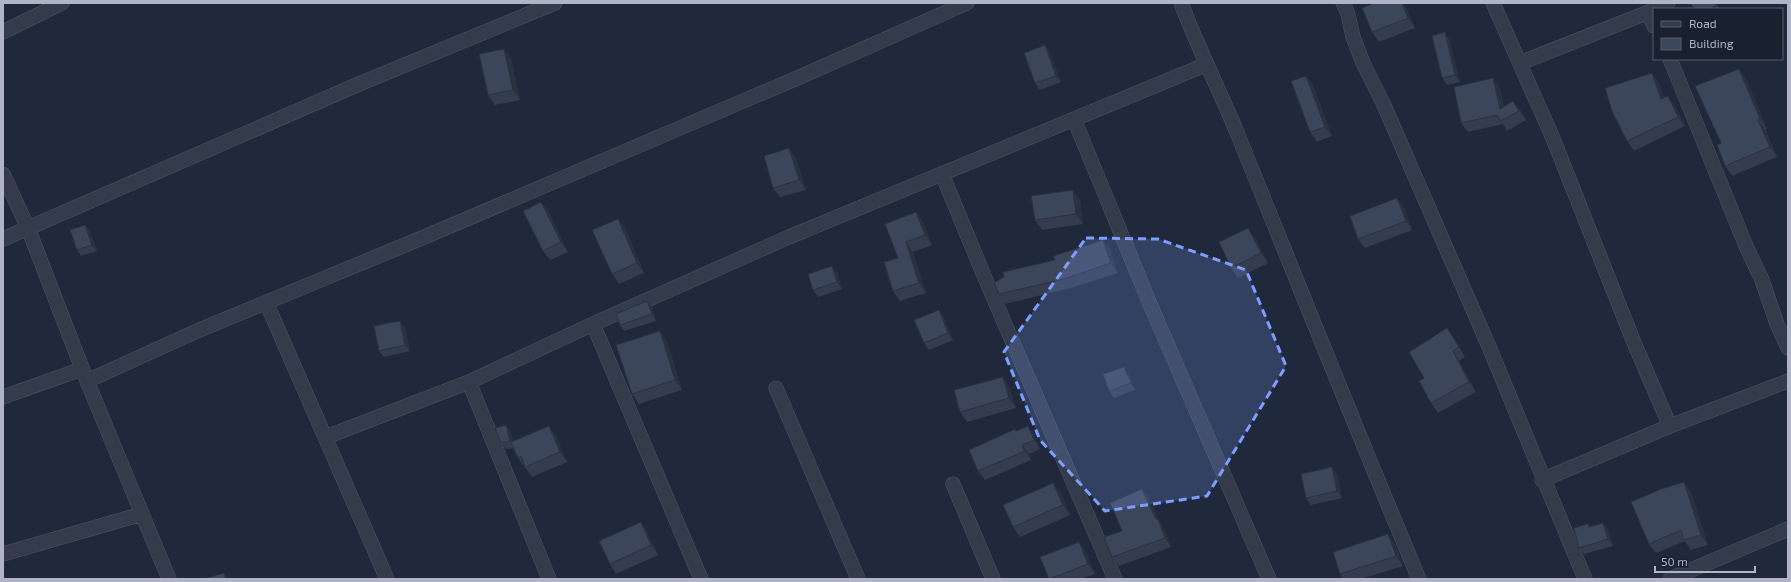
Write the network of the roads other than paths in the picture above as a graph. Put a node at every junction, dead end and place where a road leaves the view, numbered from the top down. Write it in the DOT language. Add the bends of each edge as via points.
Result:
graph roads {
  1 [pos="62,3"];
  2 [pos="555,3"];
  3 [pos="967,3"];
  4 [pos="1181,3"];
  5 [pos="1343,3"];
  6 [pos="1493,3"];
  7 [pos="1668,3"];
  8 [pos="1657,8"];
  9 [pos="1652,10"];
  10 [pos="3,32"];
  11 [pos="1670,60"];
  12 [pos="1520,63"];
  13 [pos="1205,65"];
  14 [pos="1074,119"];
  15 [pos="3,174"];
  16 [pos="942,174"];
  17 [pos="28,228"];
  18 [pos="3,239"];
  19 [pos="266,302"];
  20 [pos="593,324"];
  21 [pos="1788,348"];
  22 [pos="84,375"];
  23 [pos="1788,381"];
  24 [pos="469,382"];
  25 [pos="776,388"];
  26 [pos="3,397"];
  27 [pos="1670,426"];
  28 [pos="326,437"];
  29 [pos="1542,480"];
  30 [pos="953,484"];
  31 [pos="142,514"];
  32 [pos="1788,529"];
  33 [pos="3,554"];
  34 [pos="169,579"];
  35 [pos="387,579"];
  36 [pos="549,579"];
  37 [pos="701,579"];
  38 [pos="858,579"];
  39 [pos="993,579"];
  40 [pos="1115,579"];
  41 [pos="1269,579"];
  42 [pos="1419,579"];
  43 [pos="1584,579"];
  44 [pos="1670,579"];
  1 -- 10 [label="street"];
  2 -- 17 [label="street" via="359,84"];
  3 -- 19 [label="street" via="802,76"];
  4 -- 13 [label="street"];
  5 -- 29 [label="street" via="1363,63 1383,103 1490,349"];
  6 -- 12 [label="street"];
  7 -- 8 [label="street"];
  9 -- 12 [label="street"];
  11 -- 21 [label="street"];
  12 -- 27 [label="street"];
  13 -- 14 [label="street"];
  13 -- 42 [label="street" via="1237,133"];
  14 -- 16 [label="street"];
  14 -- 41 [label="street" via="1150,304"];
  15 -- 17 [label="street"];
  16 -- 20 [label="street" via="789,237"];
  16 -- 40 [label="street"];
  17 -- 18 [label="street"];
  17 -- 22 [label="street"];
  19 -- 22 [label="street"];
  19 -- 28 [label="street"];
  20 -- 24 [label="street"];
  20 -- 37 [label="street"];
  22 -- 26 [label="street"];
  22 -- 31 [label="street"];
  23 -- 27 [label="street"];
  24 -- 28 [label="street"];
  24 -- 36 [label="street"];
  25 -- 38 [label="street"];
  27 -- 29 [label="street"];
  28 -- 35 [label="street"];
  29 -- 43 [label="street"];
  30 -- 39 [label="street"];
  31 -- 33 [label="street"];
  31 -- 34 [label="street"];
  32 -- 44 [label="street"];
}
